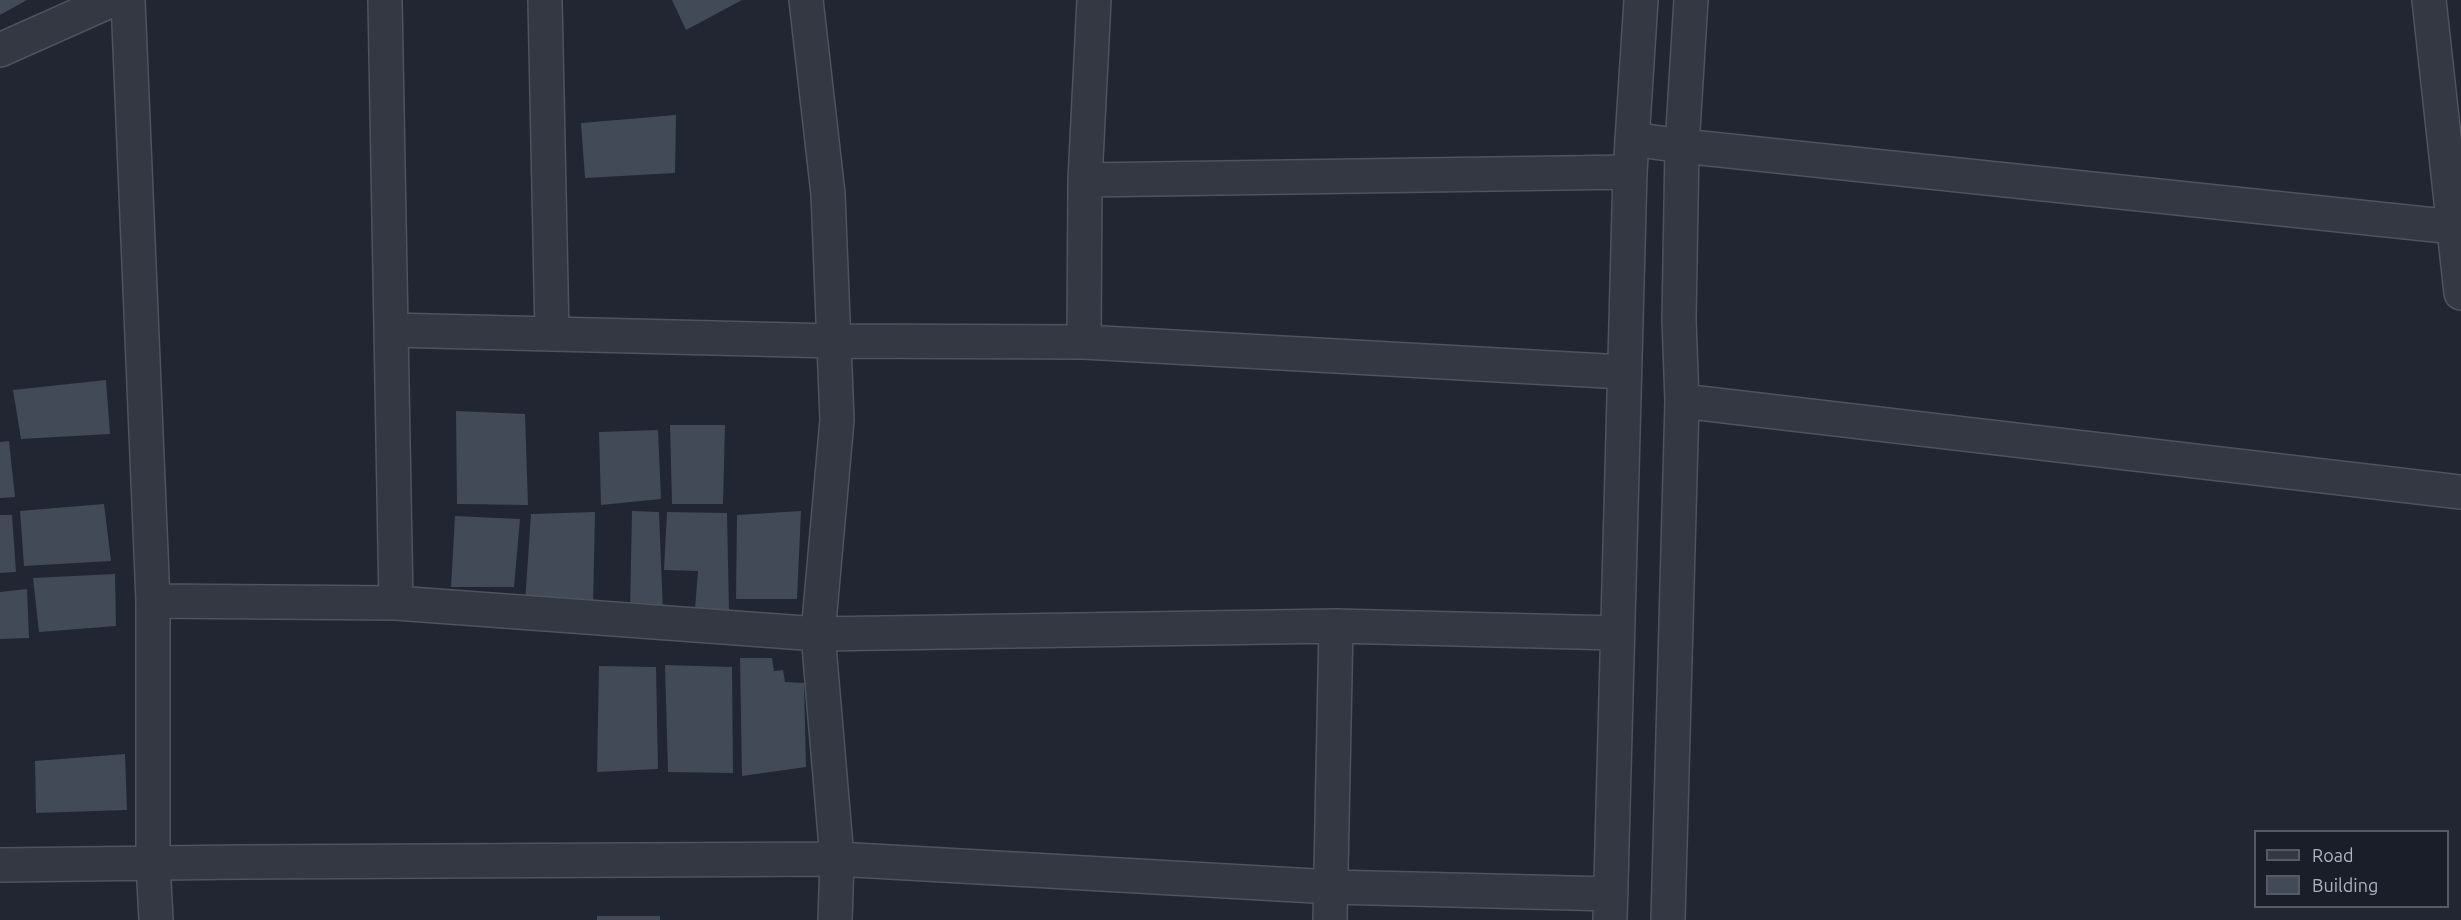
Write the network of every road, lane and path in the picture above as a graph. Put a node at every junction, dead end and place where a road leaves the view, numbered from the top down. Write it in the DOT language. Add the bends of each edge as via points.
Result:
graph roads {
  1 [pos="112,0"];
  2 [pos="128,0"];
  3 [pos="384,0"];
  4 [pos="545,0"];
  5 [pos="806,0"];
  6 [pos="1094,0"];
  7 [pos="1641,0"];
  8 [pos="1691,0"];
  9 [pos="2429,0"];
  10 [pos="0,50"];
  11 [pos="1632,139"];
  12 [pos="1682,146"];
  13 [pos="1630,172"];
  14 [pos="1085,180"];
  15 [pos="2454,227"];
  16 [pos="2461,293"];
  17 [pos="391,330"];
  18 [pos="552,334"];
  19 [pos="834,341"];
  20 [pos="1084,342"];
  21 [pos="1623,372"];
  22 [pos="1682,401"];
  23 [pos="2461,492"];
  24 [pos="153,601"];
  25 [pos="396,603"];
  26 [pos="1336,626"];
  27 [pos="1616,633"];
  28 [pos="818,634"];
  29 [pos="837,860"];
  30 [pos="153,863"];
  31 [pos="0,865"];
  32 [pos="1332,887"];
  33 [pos="1611,907"];
  34 [pos="156,920"];
  35 [pos="835,920"];
  36 [pos="1330,920"];
  37 [pos="1668,920"];
  1 -- 10 [label="street"];
  2 -- 24 [label="street"];
  3 -- 17 [label="street"];
  4 -- 18 [label="street"];
  5 -- 19 [label="street" via="828,194"];
  6 -- 14 [label="street"];
  7 -- 11 [label="street"];
  8 -- 12 [label="street"];
  9 -- 15 [label="street"];
  11 -- 12 [label="street"];
  11 -- 13 [label="street"];
  12 -- 15 [label="street"];
  12 -- 22 [label="street"];
  13 -- 14 [label="street"];
  13 -- 21 [label="street"];
  14 -- 20 [label="street"];
  15 -- 16 [label="street"];
  17 -- 18 [label="street"];
  17 -- 25 [label="street"];
  18 -- 19 [label="street"];
  19 -- 20 [label="street"];
  19 -- 28 [label="street" via="837,420"];
  20 -- 21 [label="street"];
  21 -- 27 [label="street"];
  22 -- 23 [label="street"];
  22 -- 37 [label="street"];
  24 -- 25 [label="street"];
  24 -- 30 [label="street"];
  25 -- 28 [label="street"];
  26 -- 27 [label="street"];
  26 -- 28 [label="street"];
  26 -- 32 [label="street"];
  27 -- 33 [label="street"];
  28 -- 29 [label="street"];
  29 -- 30 [label="street"];
  29 -- 32 [label="street"];
  29 -- 35 [label="street"];
  30 -- 31 [label="street"];
  30 -- 34 [label="street"];
  32 -- 33 [label="street"];
  32 -- 36 [label="street"];
}
